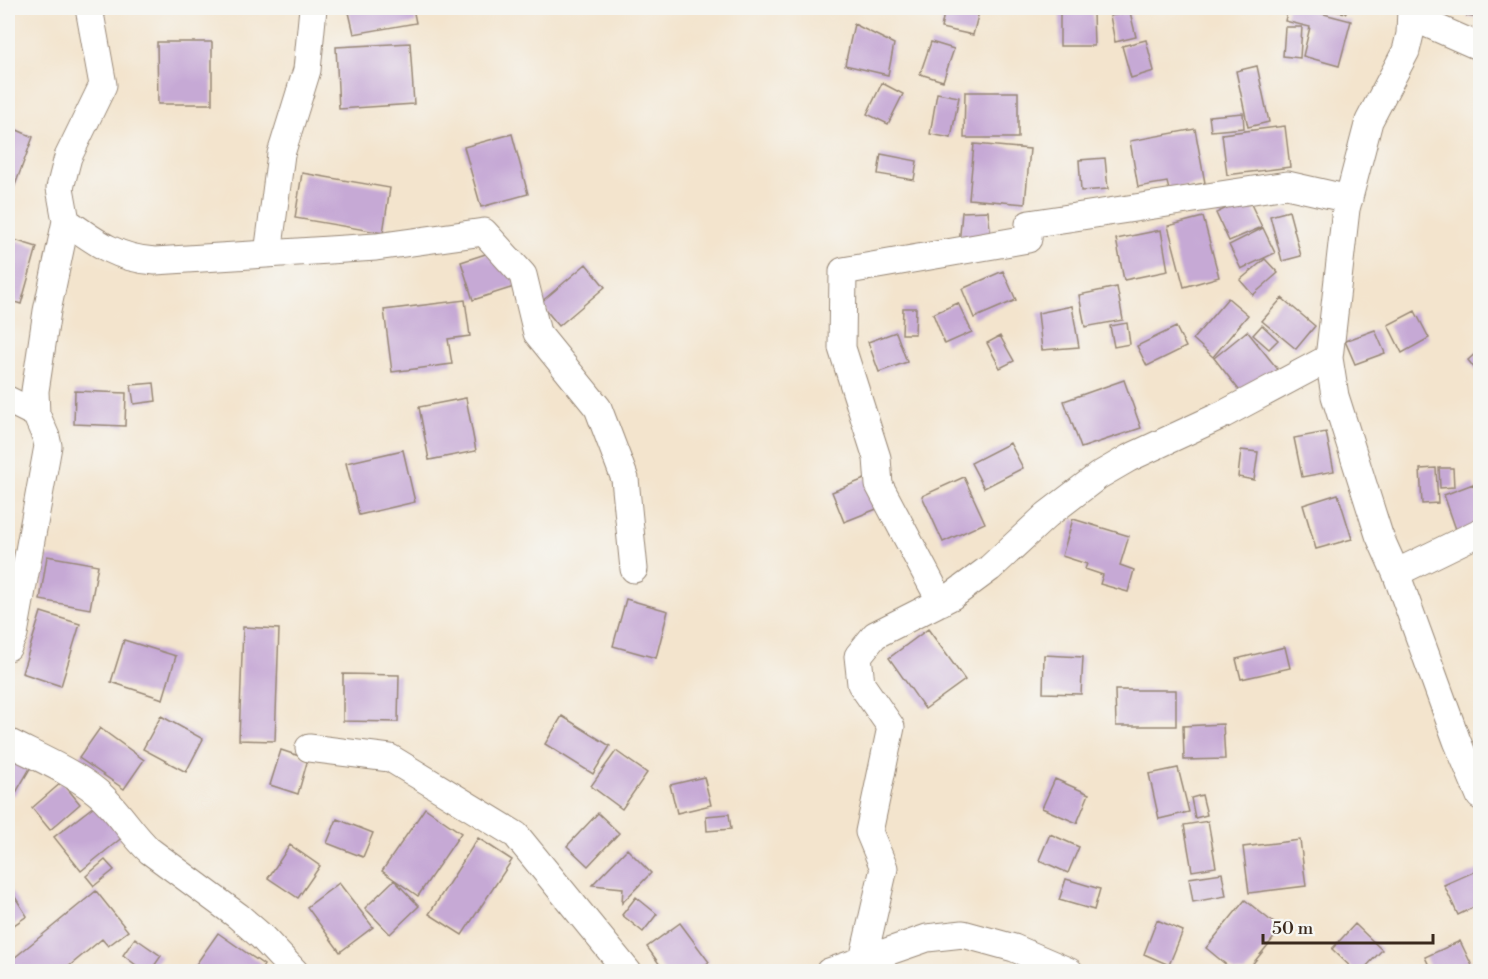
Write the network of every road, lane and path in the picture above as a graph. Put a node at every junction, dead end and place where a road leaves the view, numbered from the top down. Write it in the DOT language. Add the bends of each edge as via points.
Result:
graph roads {
  1 [pos="88,8"];
  2 [pos="314,8"];
  3 [pos="1411,12"];
  4 [pos="1480,47"];
  5 [pos="1349,199"];
  6 [pos="66,222"];
  7 [pos="268,254"];
  8 [pos="1329,358"];
  9 [pos="8,400"];
  10 [pos="36,414"];
  11 [pos="1480,532"];
  12 [pos="634,569"];
  13 [pos="1396,573"];
  14 [pos="941,602"];
  15 [pos="8,647"];
  16 [pos="8,742"];
  17 [pos="309,748"];
  18 [pos="1480,796"];
  19 [pos="863,960"];
  20 [pos="296,972"];
  21 [pos="628,972"];
  22 [pos="829,972"];
  23 [pos="1070,972"];
  1 -- 6 [label="street" via="103,85 64,171 60,188"];
  2 -- 7 [label="street" via="307,70 281,154"];
  3 -- 4 [label="street"];
  3 -- 5 [label="street" via="1406,51 1369,121"];
  5 -- 8 [label="street"];
  5 -- 14 [label="street" via="1287,185 1029,224 1028,239 843,272 842,348 877,458 879,485"];
  6 -- 7 [label="street" via="99,246 141,260"];
  6 -- 10 [label="street" via="47,311 35,392"];
  7 -- 12 [label="street" via="376,247 484,232 523,275 537,333 598,408 625,479"];
  8 -- 13 [label="street" via="1335,396 1365,493"];
  8 -- 14 [label="street" via="1098,476 1047,515 990,568"];
  9 -- 10 [label="street"];
  10 -- 15 [label="street" via="48,446 14,634"];
  11 -- 13 [label="street"];
  13 -- 18 [label="street"];
  14 -- 19 [label="street" via="874,635 858,656 861,684 891,727 869,832 884,868"];
  16 -- 20 [label="street" via="98,793 137,839 238,916"];
  17 -- 21 [label="street" via="390,758 516,835"];
  19 -- 22 [label="street"];
  19 -- 23 [label="street" via="927,938 963,934 1014,948"];
}
